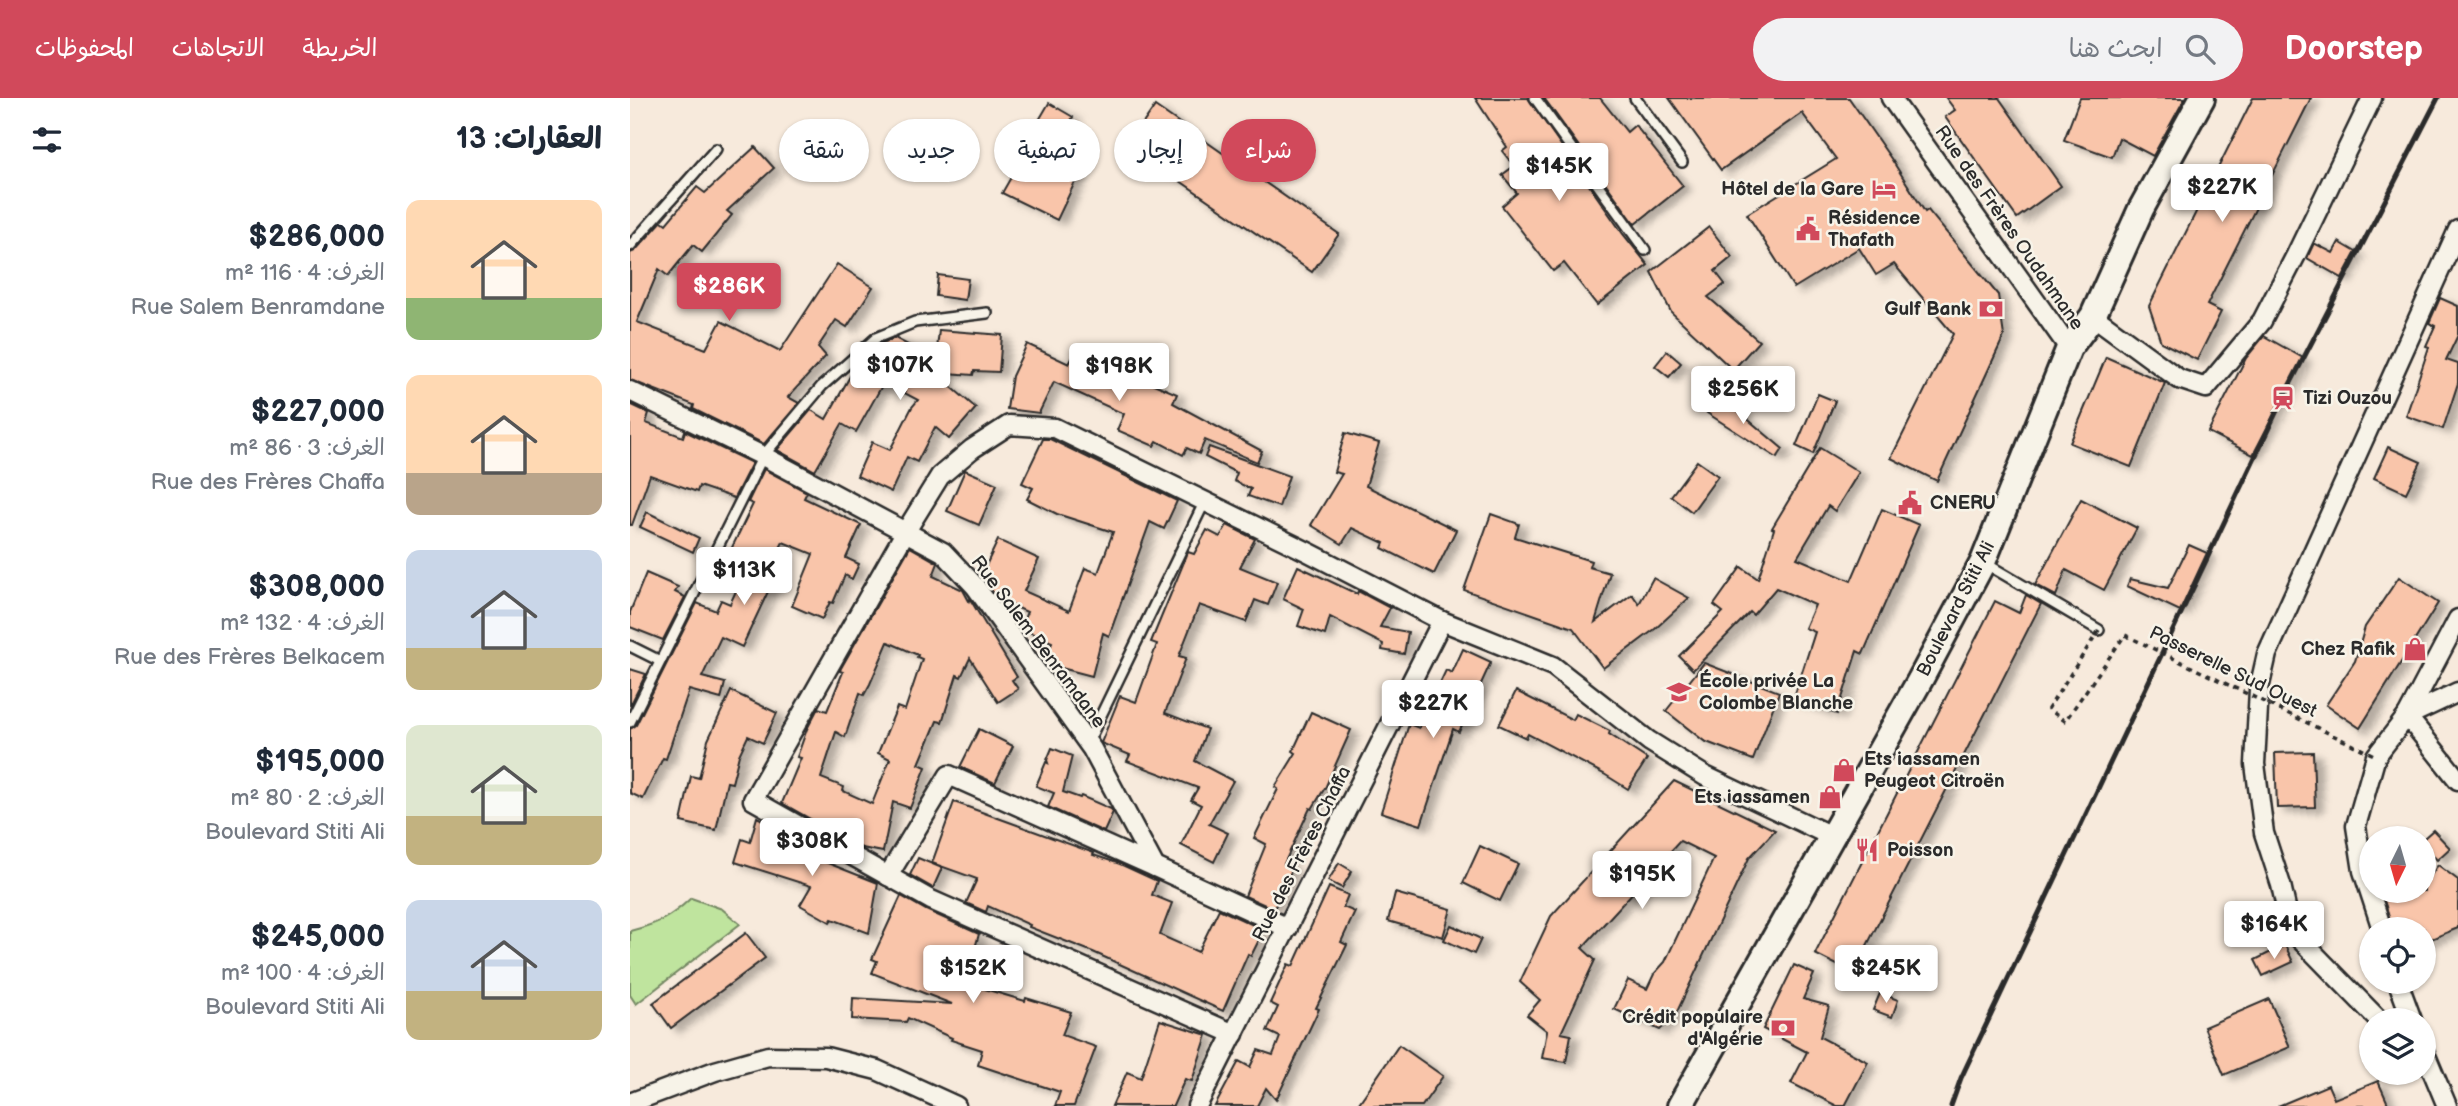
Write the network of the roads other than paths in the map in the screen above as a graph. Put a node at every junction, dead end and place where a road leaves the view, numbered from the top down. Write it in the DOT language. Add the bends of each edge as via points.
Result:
graph roads {
  1 [pos="1535,98"];
  2 [pos="1635,98"];
  3 [pos="1891,98"];
  4 [pos="2202,98"];
  5 [pos="2372,98"];
  6 [pos="716,149"];
  7 [pos="1682,162"];
  8 [pos="2458,230"];
  9 [pos="630,246"];
  10 [pos="1645,250"];
  11 [pos="987,313"];
  12 [pos="2092,316"];
  13 [pos="2069,348"];
  14 [pos="630,391"];
  15 [pos="763,456"];
  16 [pos="1205,501"];
  17 [pos="906,531"];
  18 [pos="1983,562"];
  19 [pos="2458,620"];
  20 [pos="1443,621"];
  21 [pos="2099,630"];
  22 [pos="630,646"];
  23 [pos="660,661"];
  24 [pos="2458,692"];
  25 [pos="2407,716"];
  26 [pos="630,722"];
  27 [pos="1088,743"];
  28 [pos="2458,780"];
  29 [pos="1831,836"];
  30 [pos="1155,867"];
  31 [pos="888,877"];
  32 [pos="2378,917"];
  33 [pos="1288,928"];
  34 [pos="2367,1008"];
  35 [pos="1234,1034"];
  36 [pos="2436,1084"];
  37 [pos="630,1103"];
  38 [pos="956,1106"];
  39 [pos="1197,1106"];
  40 [pos="1680,1106"];
  41 [pos="2446,1106"];
  1 -- 10 [label="lane"];
  2 -- 7 [label="lane"];
  3 -- 13 [label="street, Rue des Frères Oudahmane"];
  4 -- 12 [label="main road, Boulevard Stiti Ali" via="2141,209"];
  5 -- 12 [label="street" via="2262,321 2206,388 2179,379"];
  6 -- 9 [label="lane"];
  8 -- 34 [label="street" via="2267,654 2259,689 2255,764 2264,833 2291,930"];
  11 -- 15 [label="lane" via="915,322 876,338 822,386"];
  12 -- 13 [label="main road, Boulevard Stiti Ali"];
  13 -- 18 [label="main road, Boulevard Stiti Ali"];
  14 -- 15 [label="street, Rue Salem Benramdane"];
  15 -- 17 [label="street, Rue Salem Benramdane"];
  15 -- 23 [label="lane"];
  16 -- 17 [label="street" via="1055,428 1009,425 940,476"];
  16 -- 20 [label="street"];
  16 -- 27 [label="lane"];
  17 -- 27 [label="street, Rue Salem Benramdane" via="943,552 975,586"];
  17 -- 31 [label="street" via="753,800"];
  18 -- 21 [label="lane"];
  18 -- 29 [label="main road, Boulevard Stiti Ali"];
  19 -- 25 [label="street"];
  20 -- 29 [label="street" via="1553,666 1649,741 1705,776"];
  20 -- 33 [label="street, Rue des Frères Chaffa"];
  22 -- 23 [label="lane"];
  23 -- 26 [label="lane"];
  24 -- 25 [label="street"];
  25 -- 28 [label="street"];
  25 -- 32 [label="street" via="2376,757 2356,826 2362,871"];
  27 -- 30 [label="street, Rue Salem Benramdane"];
  29 -- 40 [label="main road, Boulevard Stiti Ali"];
  30 -- 31 [label="street" via="949,775"];
  30 -- 33 [label="street"];
  31 -- 35 [label="street"];
  33 -- 35 [label="street, Rue des Frères Chaffa"];
  35 -- 39 [label="street, Rue des Frères Chaffa"];
  36 -- 41 [label="street"];
  37 -- 38 [label="street" via="768,1056 826,1056 877,1070"];
}
